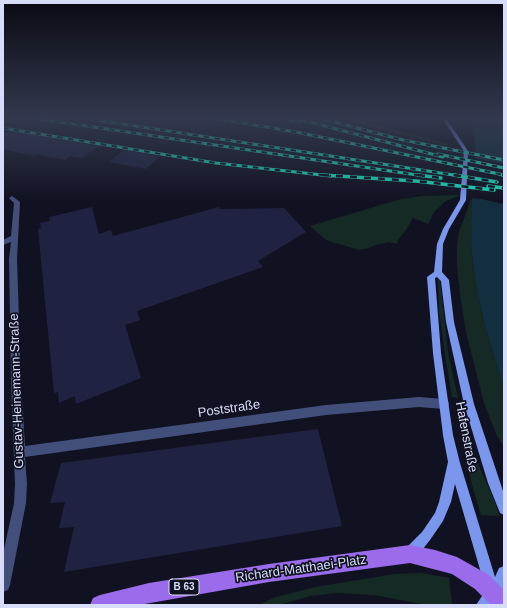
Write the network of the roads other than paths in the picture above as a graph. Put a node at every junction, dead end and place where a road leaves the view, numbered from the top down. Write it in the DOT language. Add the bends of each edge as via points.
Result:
graph roads {
  1 [pos="464,146"];
  2 [pos="12,198"];
  3 [pos="14,237"];
  4 [pos="3,243"];
  5 [pos="438,273"];
  6 [pos="444,404"];
  7 [pos="20,452"];
  8 [pos="454,463"];
  9 [pos="504,509"];
  10 [pos="410,554"];
  11 [pos="504,573"];
  12 [pos="3,585"];
  13 [pos="494,602"];
  14 [pos="100,605"];
  1 -- 5 [label="main road, Hafenstraße" via="466,151 463,200 440,244"];
  2 -- 3 [label="street, Gustav-Heinemann-Straße" via="17,202"];
  3 -- 4 [label="street"];
  3 -- 7 [label="street, Gustav-Heinemann-Straße" via="16,382"];
  5 -- 6 [label="main road, Hafenstraße" via="431,277"];
  5 -- 9 [label="main road, Hafenstraße" via="445,280 450,322 469,404"];
  6 -- 7 [label="street, Poststraße" via="419,402 326,410"];
  6 -- 8 [label="main road, Hafenstraße"];
  7 -- 12 [label="street, Gustav-Heinemann-Straße" via="20,503"];
  8 -- 10 [label="main road" via="439,517"];
  8 -- 13 [label="main road, Hafenstraße"];
  10 -- 13 [label="main road, Richard-Matthaei-Platz / B 63" via="457,566 482,582"];
  10 -- 14 [label="main road, Richard-Matthaei-Platz / B 63" via="269,573 149,593"];
  11 -- 13 [label="main road"];
}
